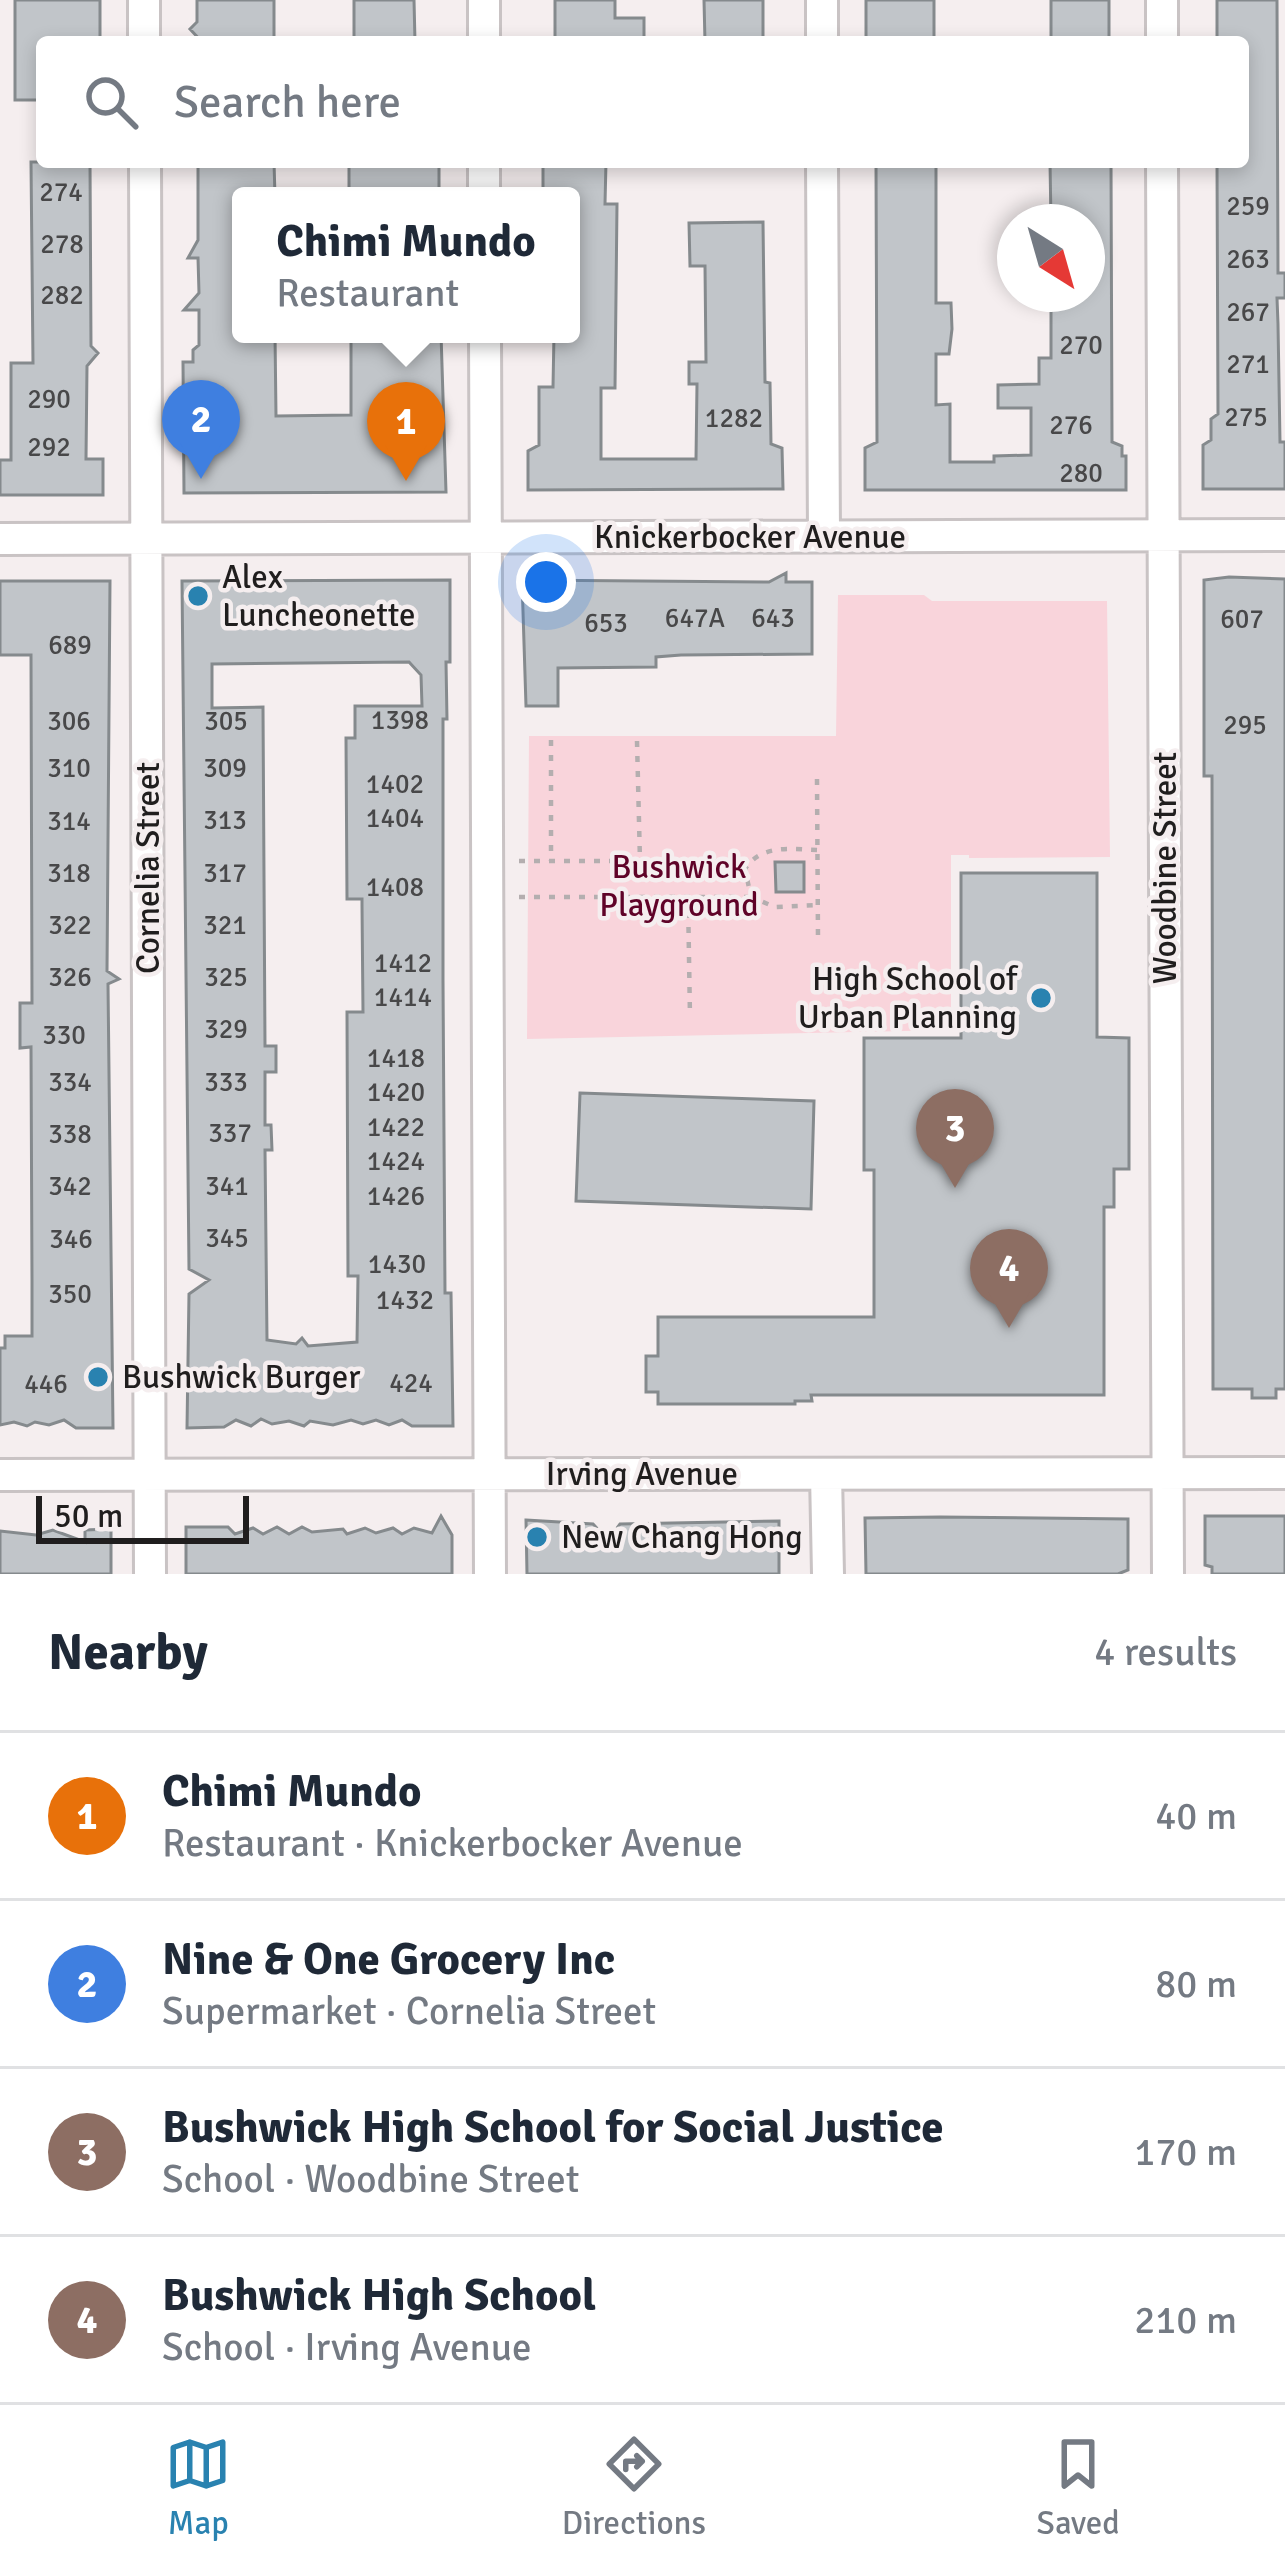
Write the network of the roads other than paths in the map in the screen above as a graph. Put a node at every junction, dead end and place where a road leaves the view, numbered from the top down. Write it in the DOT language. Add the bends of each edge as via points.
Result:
graph roads {
  1 [pos="144,0"];
  2 [pos="484,0"];
  3 [pos="822,0"];
  4 [pos="1162,0"];
  5 [pos="144,36"];
  6 [pos="484,36"];
  7 [pos="822,36"];
  8 [pos="1162,36"];
  9 [pos="145,168"];
  10 [pos="822,168"];
  11 [pos="1162,168"];
  12 [pos="485,343"];
  13 [pos="1163,535"];
  14 [pos="1285,535"];
  15 [pos="824,536"];
  16 [pos="486,538"];
  17 [pos="0,539"];
  18 [pos="146,539"];
  19 [pos="1167,1473"];
  20 [pos="1285,1473"];
  21 [pos="489,1474"];
  22 [pos="826,1474"];
  23 [pos="0,1475"];
  24 [pos="150,1475"];
  25 [pos="150,1574"];
  26 [pos="490,1574"];
  27 [pos="828,1574"];
  28 [pos="1168,1574"];
  1 -- 5 [label="street"];
  2 -- 6 [label="street"];
  3 -- 7 [label="street"];
  4 -- 8 [label="street"];
  9 -- 18 [label="street, Cornelia Street"];
  10 -- 15 [label="street"];
  11 -- 13 [label="street, Woodbine Street"];
  12 -- 16 [label="street"];
  13 -- 14 [label="street, Knickerbocker Avenue"];
  13 -- 15 [label="street, Knickerbocker Avenue"];
  13 -- 19 [label="street, Woodbine Street"];
  15 -- 16 [label="street, Knickerbocker Avenue"];
  16 -- 18 [label="street, Knickerbocker Avenue"];
  16 -- 21 [label="street"];
  17 -- 18 [label="street, Knickerbocker Avenue"];
  18 -- 24 [label="street, Cornelia Street"];
  19 -- 20 [label="street, Irving Avenue"];
  19 -- 22 [label="street, Irving Avenue"];
  19 -- 28 [label="street, Woodbine Street"];
  21 -- 22 [label="street, Irving Avenue"];
  21 -- 24 [label="street, Irving Avenue"];
  21 -- 26 [label="street"];
  22 -- 27 [label="street"];
  23 -- 24 [label="street, Irving Avenue"];
  24 -- 25 [label="street, Cornelia Street"];
}
